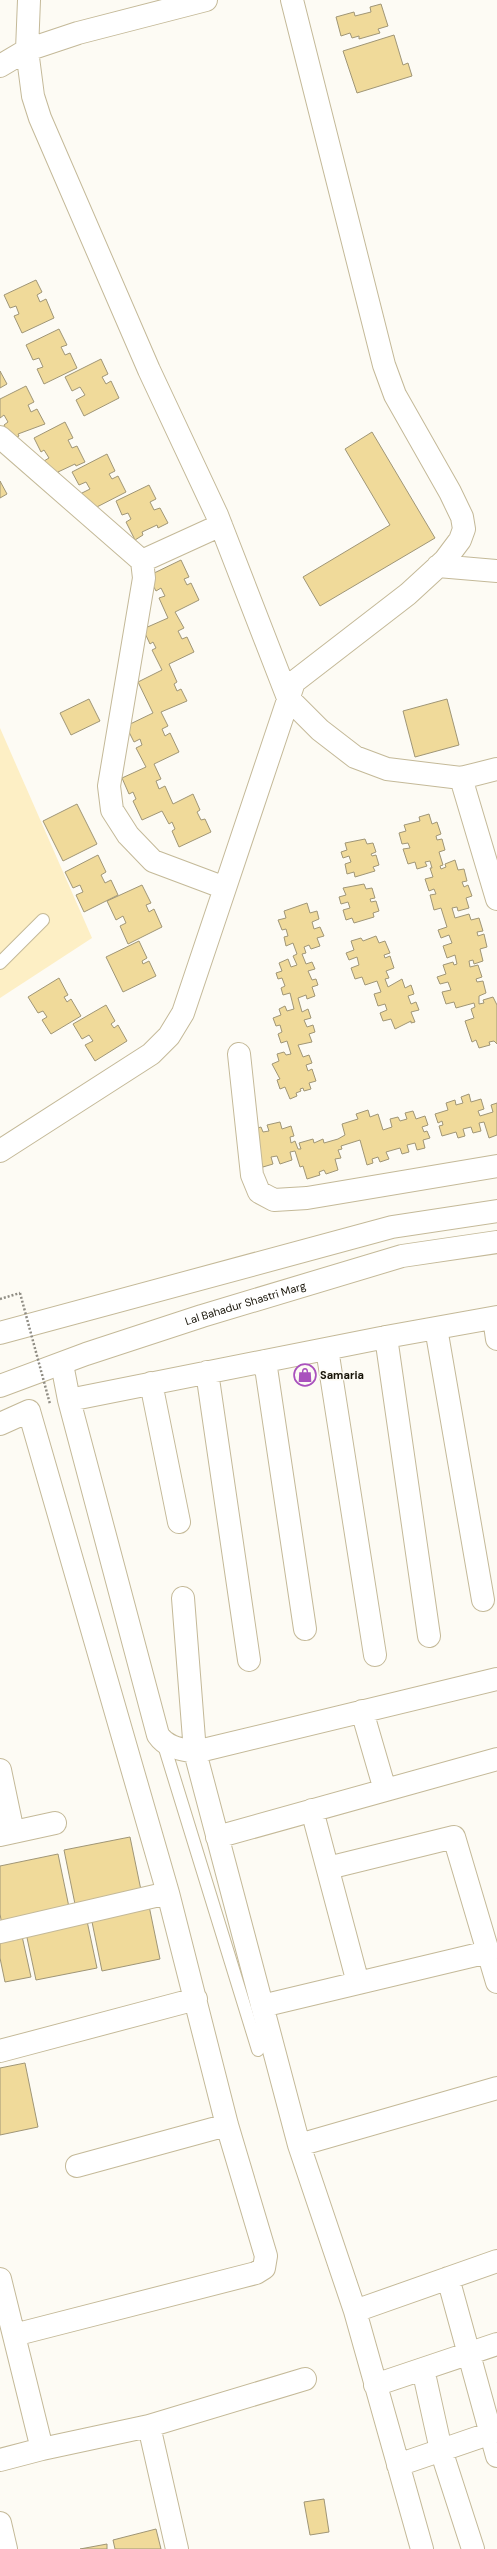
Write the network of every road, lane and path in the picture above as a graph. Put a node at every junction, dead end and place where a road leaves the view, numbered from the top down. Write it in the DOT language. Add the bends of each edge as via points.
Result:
graph roads {
  1 [pos="29,0"];
  2 [pos="206,0"];
  3 [pos="292,0"];
  4 [pos="27,50"];
  5 [pos="0,66"];
  6 [pos="0,437"];
  7 [pos="221,525"];
  8 [pos="142,561"];
  9 [pos="438,566"];
  10 [pos="497,571"];
  11 [pos="288,698"];
  12 [pos="497,769"];
  13 [pos="461,778"];
  14 [pos="225,888"];
  15 [pos="497,899"];
  16 [pos="43,920"];
  17 [pos="0,963"];
  18 [pos="239,1054"];
  19 [pos="0,1151"];
  20 [pos="497,1166"];
  21 [pos="497,1211"];
  22 [pos="497,1242"];
  23 [pos="0,1299"];
  24 [pos="495,1317"];
  25 [pos="436,1328"];
  26 [pos="0,1333"];
  27 [pos="386,1336"];
  28 [pos="497,1339"];
  29 [pos="327,1349"];
  30 [pos="265,1361"];
  31 [pos="62,1364"];
  32 [pos="207,1372"];
  33 [pos="151,1383"];
  34 [pos="0,1386"];
  35 [pos="60,1402"];
  36 [pos="0,1424"];
  37 [pos="179,1522"];
  38 [pos="183,1598"];
  39 [pos="483,1600"];
  40 [pos="305,1629"];
  41 [pos="429,1636"];
  42 [pos="375,1655"];
  43 [pos="249,1660"];
  44 [pos="497,1679"];
  45 [pos="362,1711"];
  46 [pos="163,1742"];
  47 [pos="195,1752"];
  48 [pos="497,1759"];
  49 [pos="0,1770"];
  50 [pos="385,1790"];
  51 [pos="312,1810"];
  52 [pos="55,1823"];
  53 [pos="7,1833"];
  54 [pos="217,1836"];
  55 [pos="328,1868"];
  56 [pos="168,1893"];
  57 [pos="0,1932"];
  58 [pos="488,1952"];
  59 [pos="497,1982"];
  60 [pos="358,1983"];
  61 [pos="196,1999"];
  62 [pos="262,2006"];
  63 [pos="258,2050"];
  64 [pos="0,2051"];
  65 [pos="497,2088"];
  66 [pos="227,2125"];
  67 [pos="299,2145"];
  68 [pos="77,2166"];
  69 [pos="497,2261"];
  70 [pos="448,2278"];
  71 [pos="0,2279"];
  72 [pos="354,2311"];
  73 [pos="14,2335"];
  74 [pos="497,2344"];
  75 [pos="469,2353"];
  76 [pos="423,2368"];
  77 [pos="305,2378"];
  78 [pos="375,2385"];
  79 [pos="149,2426"];
  80 [pos="494,2433"];
  81 [pos="42,2450"];
  82 [pos="441,2450"];
  83 [pos="497,2456"];
  84 [pos="0,2460"];
  85 [pos="398,2465"];
  86 [pos="0,2523"];
  87 [pos="6,2549"];
  88 [pos="177,2549"];
  89 [pos="422,2549"];
  90 [pos="473,2549"];
  1 -- 4 [label="street"];
  2 -- 4 [label="street" via="78,33"];
  3 -- 9 [label="street" via="384,365 394,395 462,517 464,529 460,540"];
  4 -- 5 [label="street"];
  4 -- 7 [label="street" via="33,96 40,118 149,370"];
  6 -- 8 [label="street"];
  7 -- 8 [label="street"];
  7 -- 11 [label="street"];
  8 -- 14 [label="street" via="144,578 110,786 112,810 128,835 153,862"];
  9 -- 10 [label="street"];
  9 -- 11 [label="street" via="408,594 294,682"];
  11 -- 13 [label="street" via="320,730 356,757 387,769"];
  11 -- 14 [label="street"];
  12 -- 13 [label="street"];
  13 -- 15 [label="street"];
  14 -- 19 [label="street" via="183,1013 169,1036 151,1054"];
  16 -- 17 [label="lane"];
  18 -- 20 [label="street" via="252,1175 259,1192 274,1200 307,1198"];
  21 -- 26 [label="street" via="392,1227"];
  22 -- 31 [label="street, Lal Bahadur Shastri Marg" via="402,1256 202,1316"];
  23 -- 35 [label="path, bridge" via="20,1293"];
  24 -- 25 [label="street"];
  24 -- 28 [label="street"];
  25 -- 27 [label="street"];
  25 -- 39 [label="street"];
  27 -- 29 [label="street"];
  27 -- 41 [label="street"];
  29 -- 30 [label="street"];
  29 -- 42 [label="street"];
  30 -- 32 [label="street"];
  30 -- 40 [label="street"];
  31 -- 34 [label="street, Lal Bahadur Shastri Marg"];
  31 -- 35 [label="street"];
  32 -- 33 [label="street"];
  32 -- 43 [label="street"];
  33 -- 35 [label="street"];
  33 -- 37 [label="street"];
  35 -- 46 [label="street" via="158,1735"];
  36 -- 56 [label="street" via="29,1411"];
  38 -- 47 [label="street"];
  44 -- 45 [label="street"];
  45 -- 47 [label="street"];
  45 -- 50 [label="street"];
  46 -- 47 [label="street"];
  46 -- 63 [label="lane"];
  47 -- 54 [label="street"];
  48 -- 50 [label="street"];
  49 -- 53 [label="street"];
  50 -- 51 [label="street"];
  51 -- 54 [label="street"];
  51 -- 55 [label="street"];
  52 -- 53 [label="street"];
  54 -- 62 [label="street"];
  55 -- 58 [label="street" via="454,1837"];
  55 -- 60 [label="street"];
  56 -- 57 [label="street"];
  56 -- 61 [label="street"];
  58 -- 59 [label="street"];
  58 -- 60 [label="street"];
  60 -- 62 [label="street"];
  61 -- 64 [label="street"];
  61 -- 66 [label="street"];
  62 -- 67 [label="street"];
  65 -- 67 [label="street"];
  66 -- 68 [label="street"];
  66 -- 73 [label="street" via="266,2256 264,2268 256,2273"];
  67 -- 72 [label="street"];
  69 -- 70 [label="street"];
  70 -- 72 [label="street"];
  70 -- 75 [label="street"];
  71 -- 73 [label="street"];
  72 -- 78 [label="street"];
  73 -- 81 [label="street"];
  74 -- 75 [label="street"];
  75 -- 76 [label="street"];
  75 -- 80 [label="street"];
  76 -- 78 [label="street"];
  76 -- 82 [label="street"];
  77 -- 79 [label="street"];
  78 -- 85 [label="street"];
  79 -- 81 [label="street"];
  79 -- 88 [label="street"];
  80 -- 82 [label="street"];
  80 -- 83 [label="street"];
  81 -- 84 [label="street"];
  82 -- 85 [label="street"];
  82 -- 90 [label="street"];
  85 -- 89 [label="street"];
  86 -- 87 [label="street"];
}
